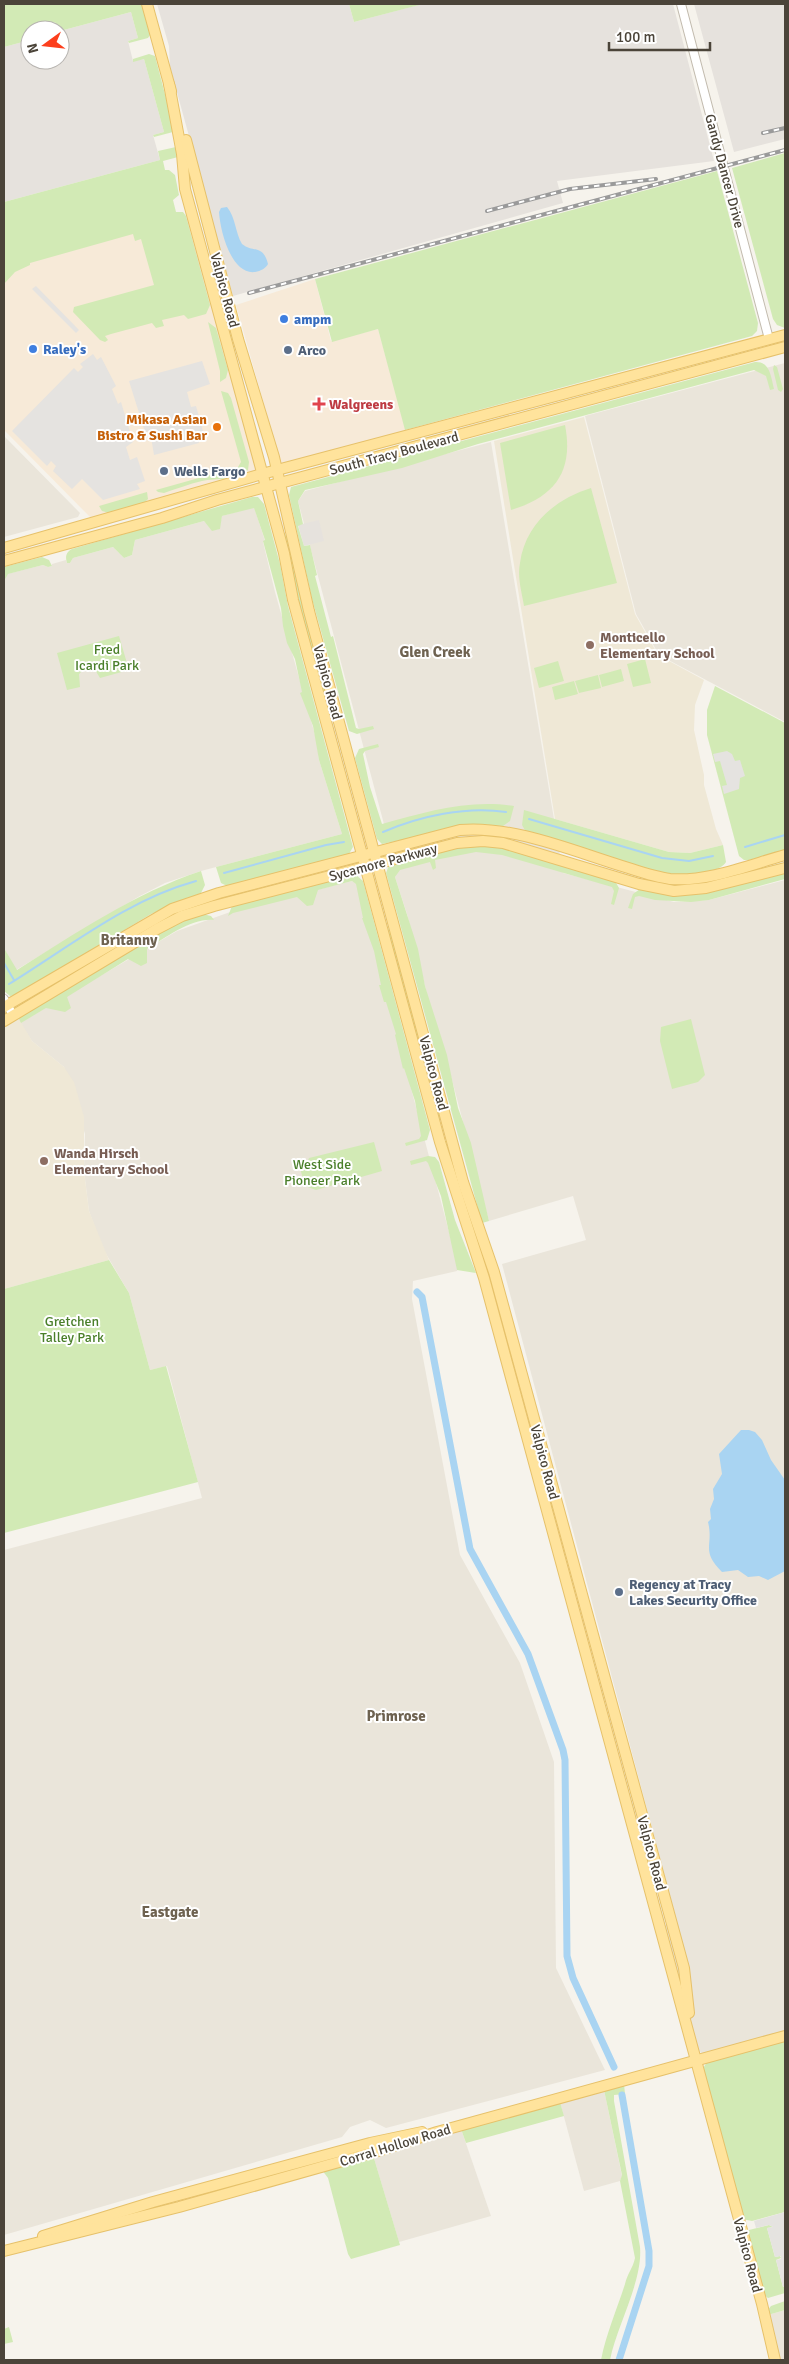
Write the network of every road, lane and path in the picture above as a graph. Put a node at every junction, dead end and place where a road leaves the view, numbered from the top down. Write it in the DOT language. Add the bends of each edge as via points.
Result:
graph roads {
  1 [pos="147,4"];
  2 [pos="680,4"];
  3 [pos="169,84"];
  4 [pos="785,335"];
  5 [pos="769,339"];
  6 [pos="785,348"];
  7 [pos="277,471"];
  8 [pos="262,474"];
  9 [pos="272,485"];
  10 [pos="4,548"];
  11 [pos="4,561"];
  12 [pos="374,852"];
  13 [pos="362,855"];
  14 [pos="785,855"];
  15 [pos="377,863"];
  16 [pos="365,867"];
  17 [pos="785,868"];
  18 [pos="5,1004"];
  19 [pos="7,1018"];
  20 [pos="785,2036"];
  21 [pos="696,2061"];
  22 [pos="4,2251"];
  23 [pos="762,2304"];
  24 [pos="775,2360"];
  25 [pos="779,2360"];
  1 -- 3 [label="main road, Valpico Road"];
  2 -- 5 [label="street, Gandy Dancer Drive"];
  3 -- 7 [label="main road, Valpico Road"];
  3 -- 8 [label="main road, Valpico Road" via="185,189"];
  4 -- 5 [label="main road, South Tracy Boulevard"];
  5 -- 7 [label="main road, South Tracy Boulevard"];
  6 -- 9 [label="main road, South Tracy Boulevard"];
  7 -- 8 [label="main road, South Tracy Boulevard"];
  7 -- 9 [label="main road, Valpico Road"];
  8 -- 9 [label="main road, Valpico Road"];
  8 -- 10 [label="main road, South Tracy Boulevard"];
  9 -- 11 [label="main road, South Tracy Boulevard"];
  9 -- 12 [label="main road, Valpico Road" via="283,522 294,543 309,611"];
  9 -- 13 [label="main road, Valpico Road" via="292,600"];
  12 -- 13 [label="main road, Sycamore Parkway"];
  12 -- 14 [label="main road, Sycamore Parkway" via="460,830 484,829 513,833 642,873 681,879 708,876"];
  12 -- 15 [label="main road, Valpico Road"];
  13 -- 16 [label="main road, Valpico Road"];
  13 -- 18 [label="main road, Sycamore Parkway" via="219,893 172,909"];
  15 -- 16 [label="main road, Sycamore Parkway"];
  15 -- 17 [label="main road, Sycamore Parkway" via="457,842 483,840 513,845 639,884 674,891 706,888"];
  15 -- 21 [label="main road, Valpico Road" via="464,1182 496,1281 684,1968 687,2005 698,2052"];
  16 -- 19 [label="main road, Sycamore Parkway" via="182,916"];
  16 -- 21 [label="main road, Valpico Road" via="440,1142 484,1278"];
  18 -- 19 [label="street"];
  20 -- 21 [label="main road, Corral Hollow Road"];
  21 -- 22 [label="main road, Corral Hollow Road" via="437,2132 415,2133 370,2144 152,2202 59,2230"];
  21 -- 23 [label="main road, Valpico Road"];
  23 -- 24 [label="main road, Valpico Road"];
  23 -- 25 [label="main road, Valpico Road"];
}
